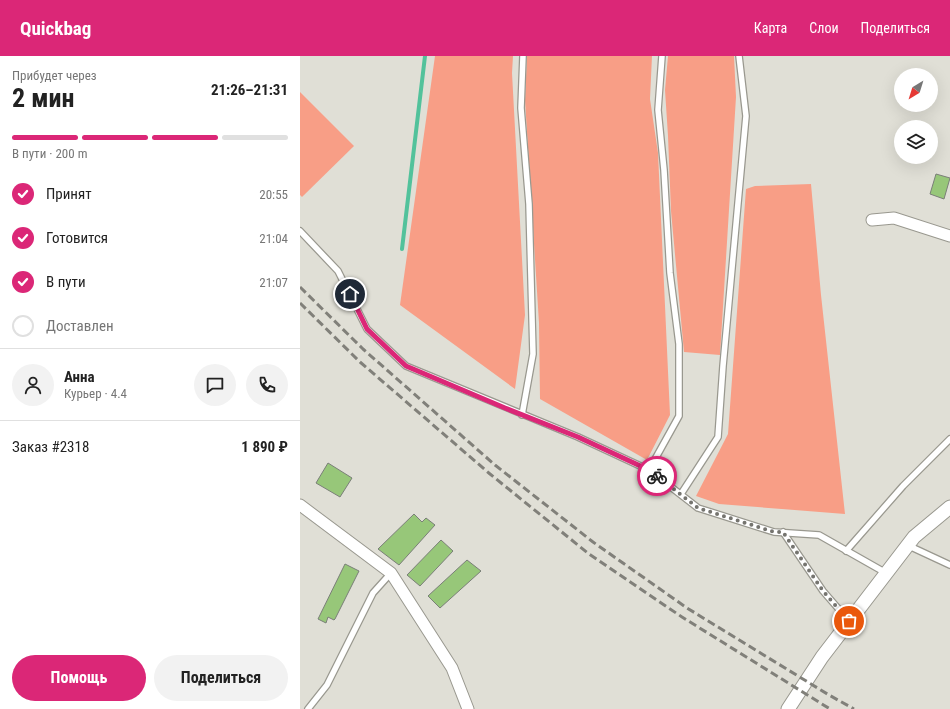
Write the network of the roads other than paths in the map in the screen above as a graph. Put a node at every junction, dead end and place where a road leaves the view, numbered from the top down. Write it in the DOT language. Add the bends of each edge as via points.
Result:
graph roads {
  1 [pos="523,56"];
  2 [pos="662,56"];
  3 [pos="740,56"];
  4 [pos="872,220"];
  5 [pos="300,231"];
  6 [pos="950,236"];
  7 [pos="522,415"];
  8 [pos="950,439"];
  9 [pos="649,470"];
  10 [pos="681,494"];
  11 [pos="300,505"];
  12 [pos="950,507"];
  13 [pos="783,532"];
  14 [pos="907,545"];
  15 [pos="846,551"];
  16 [pos="950,565"];
  17 [pos="391,573"];
  18 [pos="886,573"];
  19 [pos="849,621"];
  20 [pos="308,709"];
  21 [pos="468,709"];
  22 [pos="788,709"];
  1 -- 7 [label="lane" via="521,108 530,204 533,354"];
  2 -- 9 [label="lane" via="658,110 670,273 679,344 679,416"];
  3 -- 10 [label="lane" via="746,116 718,437"];
  4 -- 6 [label="street" via="894,218"];
  5 -- 7 [label="lane" via="338,271 367,329 406,366"];
  7 -- 9 [label="lane" via="578,437"];
  8 -- 15 [label="lane" via="903,486"];
  9 -- 10 [label="lane"];
  10 -- 13 [label="lane" via="698,508 774,532"];
  11 -- 17 [label="street"];
  12 -- 14 [label="street" via="914,536"];
  13 -- 15 [label="lane" via="819,535"];
  13 -- 19 [label="lane" via="823,591"];
  14 -- 16 [label="lane"];
  14 -- 18 [label="street"];
  15 -- 18 [label="lane"];
  17 -- 20 [label="lane" via="373,593 326,685"];
  17 -- 21 [label="street" via="452,668"];
  18 -- 19 [label="street"];
  19 -- 22 [label="street"];
}
